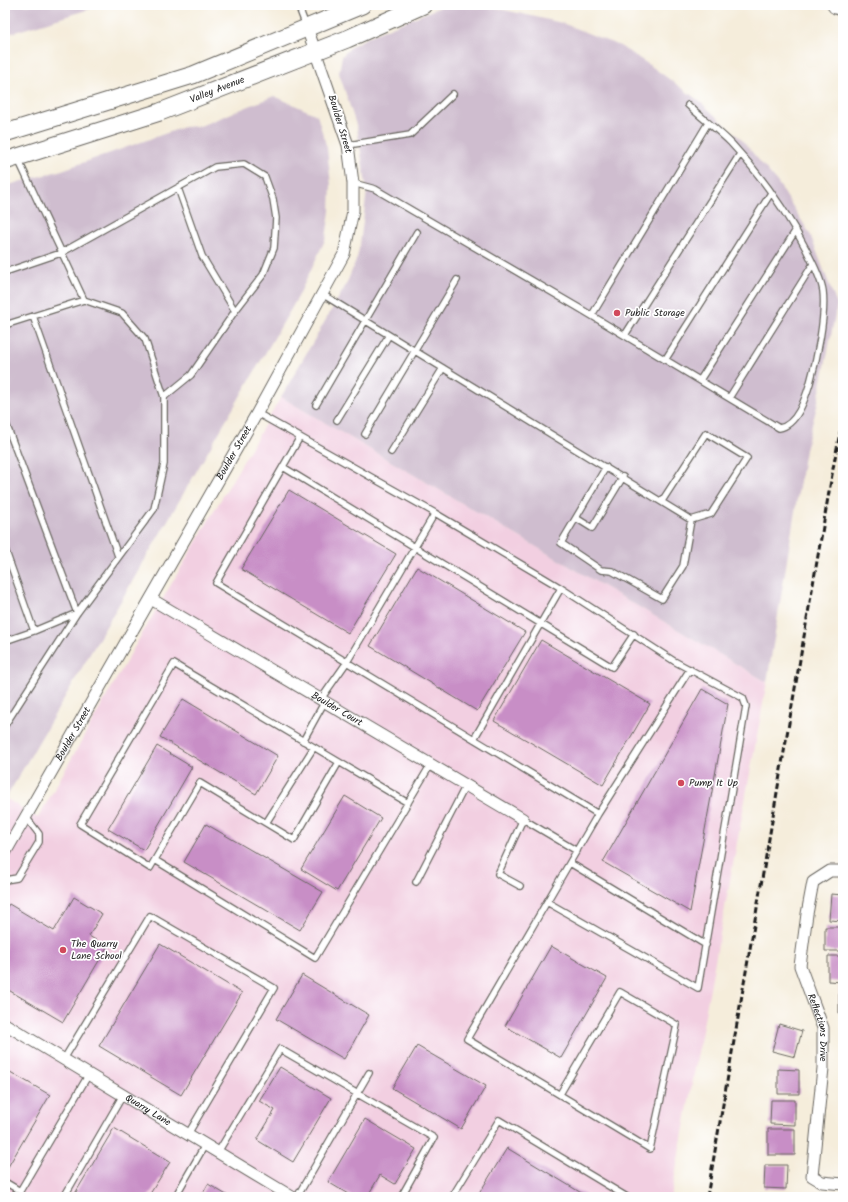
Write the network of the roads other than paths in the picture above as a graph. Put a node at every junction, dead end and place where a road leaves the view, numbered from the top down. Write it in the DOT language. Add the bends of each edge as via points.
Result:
graph roads {
  1 [pos="298,5"];
  2 [pos="362,5"];
  3 [pos="424,5"];
  4 [pos="836,5"];
  5 [pos="843,7"];
  6 [pos="307,28"];
  7 [pos="315,51"];
  8 [pos="453,94"];
  9 [pos="688,105"];
  10 [pos="708,123"];
  11 [pos="6,133"];
  12 [pos="348,145"];
  13 [pos="740,154"];
  14 [pos="11,159"];
  15 [pos="353,183"];
  16 [pos="178,188"];
  17 [pos="771,193"];
  18 [pos="796,230"];
  19 [pos="417,232"];
  20 [pos="61,253"];
  21 [pos="813,264"];
  22 [pos="5,272"];
  23 [pos="457,280"];
  24 [pos="322,294"];
  25 [pos="84,300"];
  26 [pos="235,312"];
  27 [pos="592,315"];
  28 [pos="33,316"];
  29 [pos="366,322"];
  30 [pos="5,325"];
  31 [pos="389,335"];
  32 [pos="625,335"];
  33 [pos="415,351"];
  34 [pos="665,360"];
  35 [pos="443,368"];
  36 [pos="700,380"];
  37 [pos="164,397"];
  38 [pos="729,398"];
  39 [pos="316,404"];
  40 [pos="257,413"];
  41 [pos="337,420"];
  42 [pos="5,421"];
  43 [pos="365,434"];
  44 [pos="300,437"];
  45 [pos="391,452"];
  46 [pos="283,467"];
  47 [pos="606,467"];
  48 [pos="623,477"];
  49 [pos="662,501"];
  50 [pos="435,513"];
  51 [pos="576,518"];
  52 [pos="691,520"];
  53 [pos="414,547"];
  54 [pos="5,549"];
  55 [pos="118,556"];
  56 [pos="561,588"];
  57 [pos="151,599"];
  58 [pos="77,613"];
  59 [pos="540,623"];
  60 [pos="34,631"];
  61 [pos="634,634"];
  62 [pos="5,641"];
  63 [pos="346,662"];
  64 [pos="690,669"];
  65 [pos="323,700"];
  66 [pos="5,725"];
  67 [pos="474,739"];
  68 [pos="303,741"];
  69 [pos="314,747"];
  70 [pos="339,762"];
  71 [pos="431,764"];
  72 [pos="466,785"];
  73 [pos="408,803"];
  74 [pos="843,811"];
  75 [pos="598,814"];
  76 [pos="26,817"];
  77 [pos="523,819"];
  78 [pos="266,823"];
  79 [pos="843,823"];
  80 [pos="577,851"];
  81 [pos="5,853"];
  82 [pos="154,860"];
  83 [pos="570,863"];
  84 [pos="843,871"];
  85 [pos="5,880"];
  86 [pos="416,882"];
  87 [pos="520,886"];
  88 [pos="547,902"];
  89 [pos="706,945"];
  90 [pos="5,1024"];
  91 [pos="64,1059"];
  92 [pos="369,1073"];
  93 [pos="89,1074"];
  94 [pos="357,1093"];
  95 [pos="560,1094"];
  96 [pos="123,1095"];
  97 [pos="188,1134"];
  98 [pos="206,1145"];
  99 [pos="218,1152"];
  100 [pos="5,1182"];
  101 [pos="843,1184"];
  102 [pos="64,1197"];
  103 [pos="175,1197"];
  104 [pos="291,1197"];
  105 [pos="297,1197"];
  106 [pos="400,1197"];
  107 [pos="452,1197"];
  108 [pos="627,1197"];
  1 -- 6 [label="lane"];
  2 -- 6 [label="main road"];
  3 -- 7 [label="main road, Valley Avenue"];
  4 -- 5 [label="main road"];
  6 -- 7 [label="street, Boulder Street"];
  6 -- 11 [label="main road" via="193,75"];
  7 -- 12 [label="street, Boulder Street"];
  7 -- 14 [label="main road, Valley Avenue" via="160,112"];
  8 -- 12 [label="lane" via="410,135"];
  9 -- 10 [label="lane"];
  10 -- 13 [label="lane"];
  10 -- 27 [label="lane"];
  11 -- 14 [label="main road"];
  12 -- 15 [label="street, Boulder Street"];
  13 -- 17 [label="lane"];
  13 -- 32 [label="lane"];
  14 -- 20 [label="lane"];
  15 -- 24 [label="street, Boulder Street" via="353,211 344,254"];
  15 -- 27 [label="lane" via="375,189"];
  16 -- 20 [label="lane"];
  16 -- 26 [label="lane" via="202,256"];
  16 -- 26 [label="lane" via="215,167 244,164 265,177 276,218 274,248 263,275"];
  17 -- 18 [label="lane"];
  17 -- 34 [label="lane"];
  18 -- 21 [label="lane"];
  18 -- 36 [label="lane"];
  19 -- 29 [label="lane"];
  20 -- 22 [label="lane"];
  20 -- 25 [label="lane"];
  21 -- 38 [label="lane"];
  21 -- 38 [label="lane" via="822,289 824,307 813,372 807,394 794,420 787,427 779,428"];
  23 -- 33 [label="lane"];
  24 -- 29 [label="lane"];
  24 -- 40 [label="street, Boulder Street"];
  25 -- 28 [label="lane"];
  25 -- 37 [label="lane" via="122,313 145,339"];
  26 -- 37 [label="lane" via="191,374"];
  27 -- 32 [label="lane"];
  28 -- 30 [label="lane"];
  28 -- 55 [label="lane"];
  29 -- 31 [label="lane"];
  29 -- 39 [label="lane"];
  31 -- 33 [label="lane"];
  31 -- 41 [label="lane"];
  32 -- 34 [label="lane"];
  33 -- 35 [label="lane"];
  33 -- 43 [label="lane"];
  34 -- 36 [label="lane"];
  35 -- 45 [label="lane"];
  35 -- 47 [label="lane"];
  36 -- 38 [label="lane"];
  37 -- 55 [label="lane" via="164,464 154,509"];
  40 -- 44 [label="lane"];
  40 -- 57 [label="street, Boulder Street"];
  42 -- 58 [label="lane"];
  44 -- 46 [label="lane"];
  44 -- 50 [label="lane"];
  46 -- 53 [label="lane"];
  46 -- 63 [label="lane" via="216,583"];
  47 -- 48 [label="lane"];
  47 -- 51 [label="lane"];
  48 -- 49 [label="lane"];
  48 -- 51 [label="lane" via="592,528"];
  49 -- 52 [label="lane"];
  49 -- 52 [label="lane" via="706,433 747,458 711,514"];
  50 -- 53 [label="lane"];
  50 -- 56 [label="lane"];
  51 -- 52 [label="lane" via="561,542 600,570 612,570 662,599 682,566"];
  53 -- 59 [label="lane"];
  53 -- 63 [label="lane"];
  54 -- 60 [label="lane"];
  55 -- 58 [label="lane"];
  56 -- 59 [label="lane"];
  56 -- 61 [label="lane"];
  57 -- 65 [label="street, Boulder Court"];
  57 -- 76 [label="street, Boulder Street"];
  58 -- 60 [label="lane"];
  58 -- 66 [label="lane"];
  59 -- 61 [label="lane" via="612,667"];
  59 -- 67 [label="lane"];
  60 -- 62 [label="lane"];
  61 -- 64 [label="lane"];
  63 -- 65 [label="lane"];
  63 -- 67 [label="lane"];
  64 -- 75 [label="lane"];
  64 -- 89 [label="lane" via="742,698 746,706"];
  65 -- 68 [label="lane"];
  65 -- 71 [label="street, Boulder Court"];
  67 -- 75 [label="lane"];
  68 -- 69 [label="lane"];
  68 -- 82 [label="lane" via="174,664 80,824 150,868"];
  69 -- 70 [label="lane"];
  69 -- 78 [label="lane"];
  70 -- 73 [label="lane"];
  70 -- 78 [label="lane" via="294,840"];
  71 -- 72 [label="street, Boulder Court"];
  71 -- 73 [label="lane"];
  72 -- 77 [label="street, Boulder Court"];
  72 -- 86 [label="lane"];
  73 -- 82 [label="lane" via="315,958"];
  74 -- 79 [label="lane"];
  75 -- 80 [label="lane"];
  76 -- 81 [label="street, Boulder Street"];
  76 -- 85 [label="lane" via="39,834 39,842 18,878"];
  77 -- 80 [label="lane"];
  77 -- 87 [label="lane" via="498,874"];
  78 -- 82 [label="lane" via="200,783"];
  80 -- 83 [label="lane"];
  83 -- 88 [label="lane"];
  83 -- 89 [label="lane"];
  84 -- 101 [label="street, Reflections Drive" via="830,871 813,882 806,914 800,966 823,1028 823,1068 812,1176 822,1182"];
  88 -- 89 [label="lane" via="698,988"];
  88 -- 95 [label="lane" via="467,1039"];
  90 -- 91 [label="street, Quarry Lane"];
  91 -- 93 [label="street, Quarry Lane"];
  91 -- 97 [label="lane" via="150,916 274,988"];
  92 -- 94 [label="lane"];
  93 -- 96 [label="street, Quarry Lane"];
  93 -- 100 [label="lane" via="20,1191"];
  94 -- 99 [label="lane" via="280,1049"];
  94 -- 105 [label="lane"];
  94 -- 106 [label="lane" via="434,1138"];
  95 -- 95 [label="lane" via="650,1149 677,1025 620,992"];
  96 -- 97 [label="street, Quarry Lane"];
  96 -- 102 [label="lane"];
  97 -- 98 [label="street, Quarry Lane"];
  98 -- 99 [label="street, Quarry Lane"];
  98 -- 103 [label="lane"];
  99 -- 104 [label="street, Quarry Lane"];
  107 -- 108 [label="lane" via="499,1120"];
}
